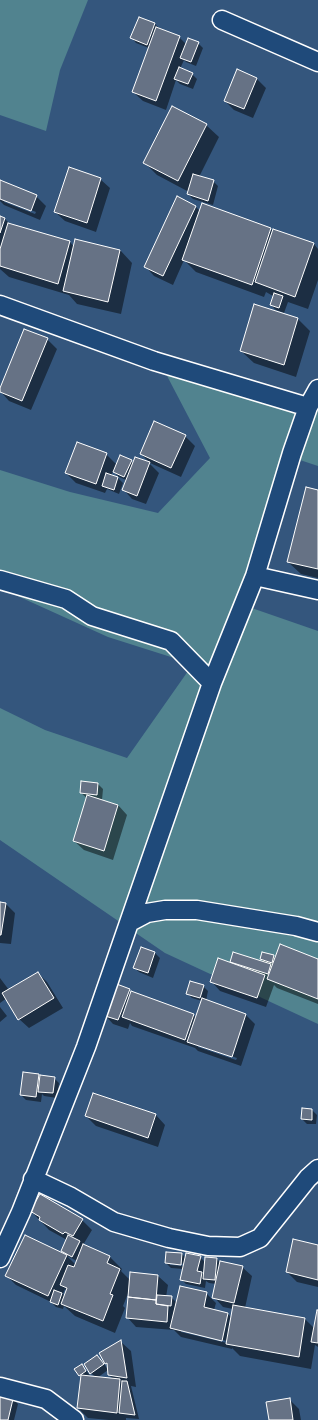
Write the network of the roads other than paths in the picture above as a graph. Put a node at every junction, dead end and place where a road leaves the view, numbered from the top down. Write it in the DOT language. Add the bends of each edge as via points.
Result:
graph roads {
  1 [pos="222,20"];
  2 [pos="318,62"];
  3 [pos="0,305"];
  4 [pos="318,390"];
  5 [pos="308,407"];
  6 [pos="255,576"];
  7 [pos="0,580"];
  8 [pos="318,590"];
  9 [pos="212,683"];
  10 [pos="130,922"];
  11 [pos="318,932"];
  12 [pos="318,1169"];
  13 [pos="33,1179"];
  14 [pos="0,1258"];
  15 [pos="0,1387"];
  16 [pos="74,1420"];
  1 -- 2 [label="street"];
  3 -- 5 [label="street" via="154,361"];
  4 -- 5 [label="street"];
  5 -- 6 [label="street"];
  6 -- 8 [label="street"];
  6 -- 9 [label="street"];
  7 -- 9 [label="street" via="66,599 92,616 171,641"];
  9 -- 10 [label="street"];
  10 -- 11 [label="street" via="147,914 165,910 197,910"];
  10 -- 13 [label="street" via="86,1047"];
  12 -- 13 [label="street" via="260,1238 240,1247 208,1246 114,1222"];
  13 -- 14 [label="street"];
  15 -- 16 [label="street" via="46,1399"];
}
